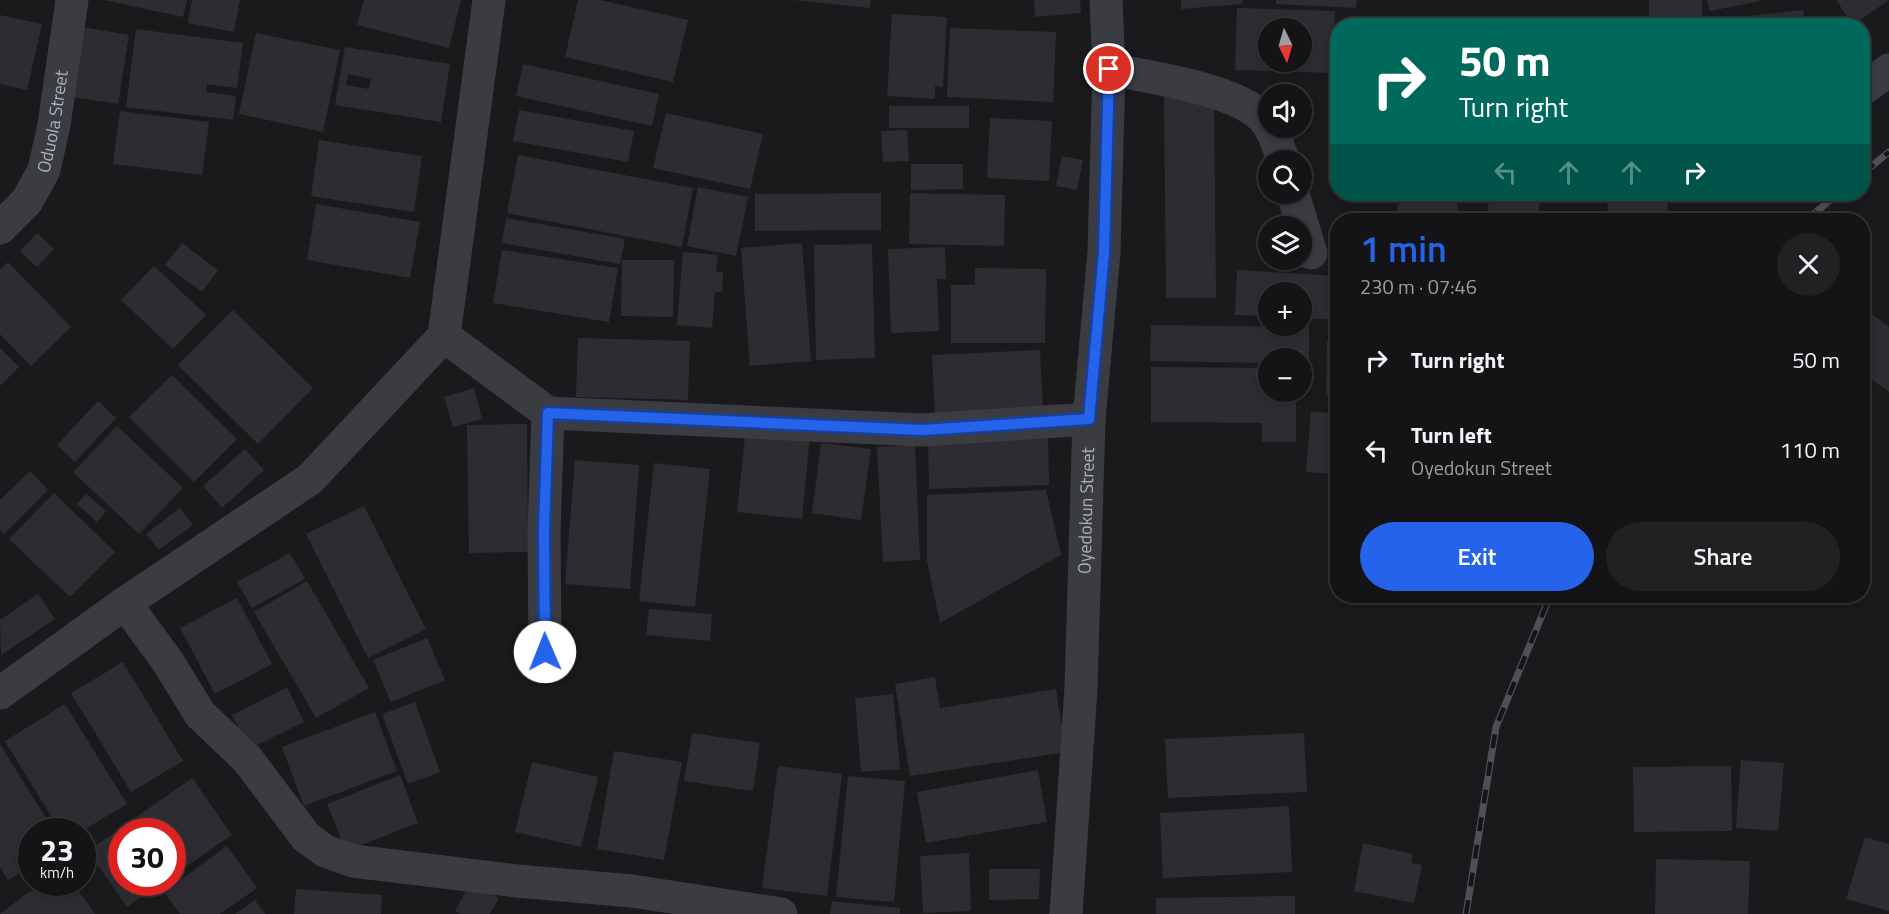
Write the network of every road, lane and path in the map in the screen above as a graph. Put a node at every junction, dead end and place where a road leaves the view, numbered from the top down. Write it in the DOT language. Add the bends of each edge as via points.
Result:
graph roads {
  1 [pos="72,0"];
  2 [pos="489,0"];
  3 [pos="1106,0"];
  4 [pos="1109,69"];
  5 [pos="1889,70"];
  6 [pos="1870,84"];
  7 [pos="1280,150"];
  8 [pos="0,228"];
  9 [pos="444,336"];
  10 [pos="548,413"];
  11 [pos="1089,419"];
  12 [pos="125,603"];
  13 [pos="545,652"];
  14 [pos="0,693"];
  15 [pos="781,914"];
  16 [pos="1066,914"];
  1 -- 8 [label="street, Oduola Street" via="44,170 27,201"];
  2 -- 9 [label="street"];
  3 -- 4 [label="street, Oyedokun Street"];
  4 -- 7 [label="street" via="1186,85 1244,103 1264,119"];
  4 -- 11 [label="street, Oyedokun Street" via="1104,252"];
  5 -- 6 [label="street"];
  9 -- 10 [label="street"];
  9 -- 12 [label="street" via="310,479"];
  10 -- 11 [label="street" via="922,430"];
  10 -- 13 [label="street"];
  11 -- 16 [label="street, Oyedokun Street" via="1081,688"];
  12 -- 14 [label="street"];
  12 -- 15 [label="street" via="200,714 248,760 306,837 325,851 353,861 632,891"];
}
